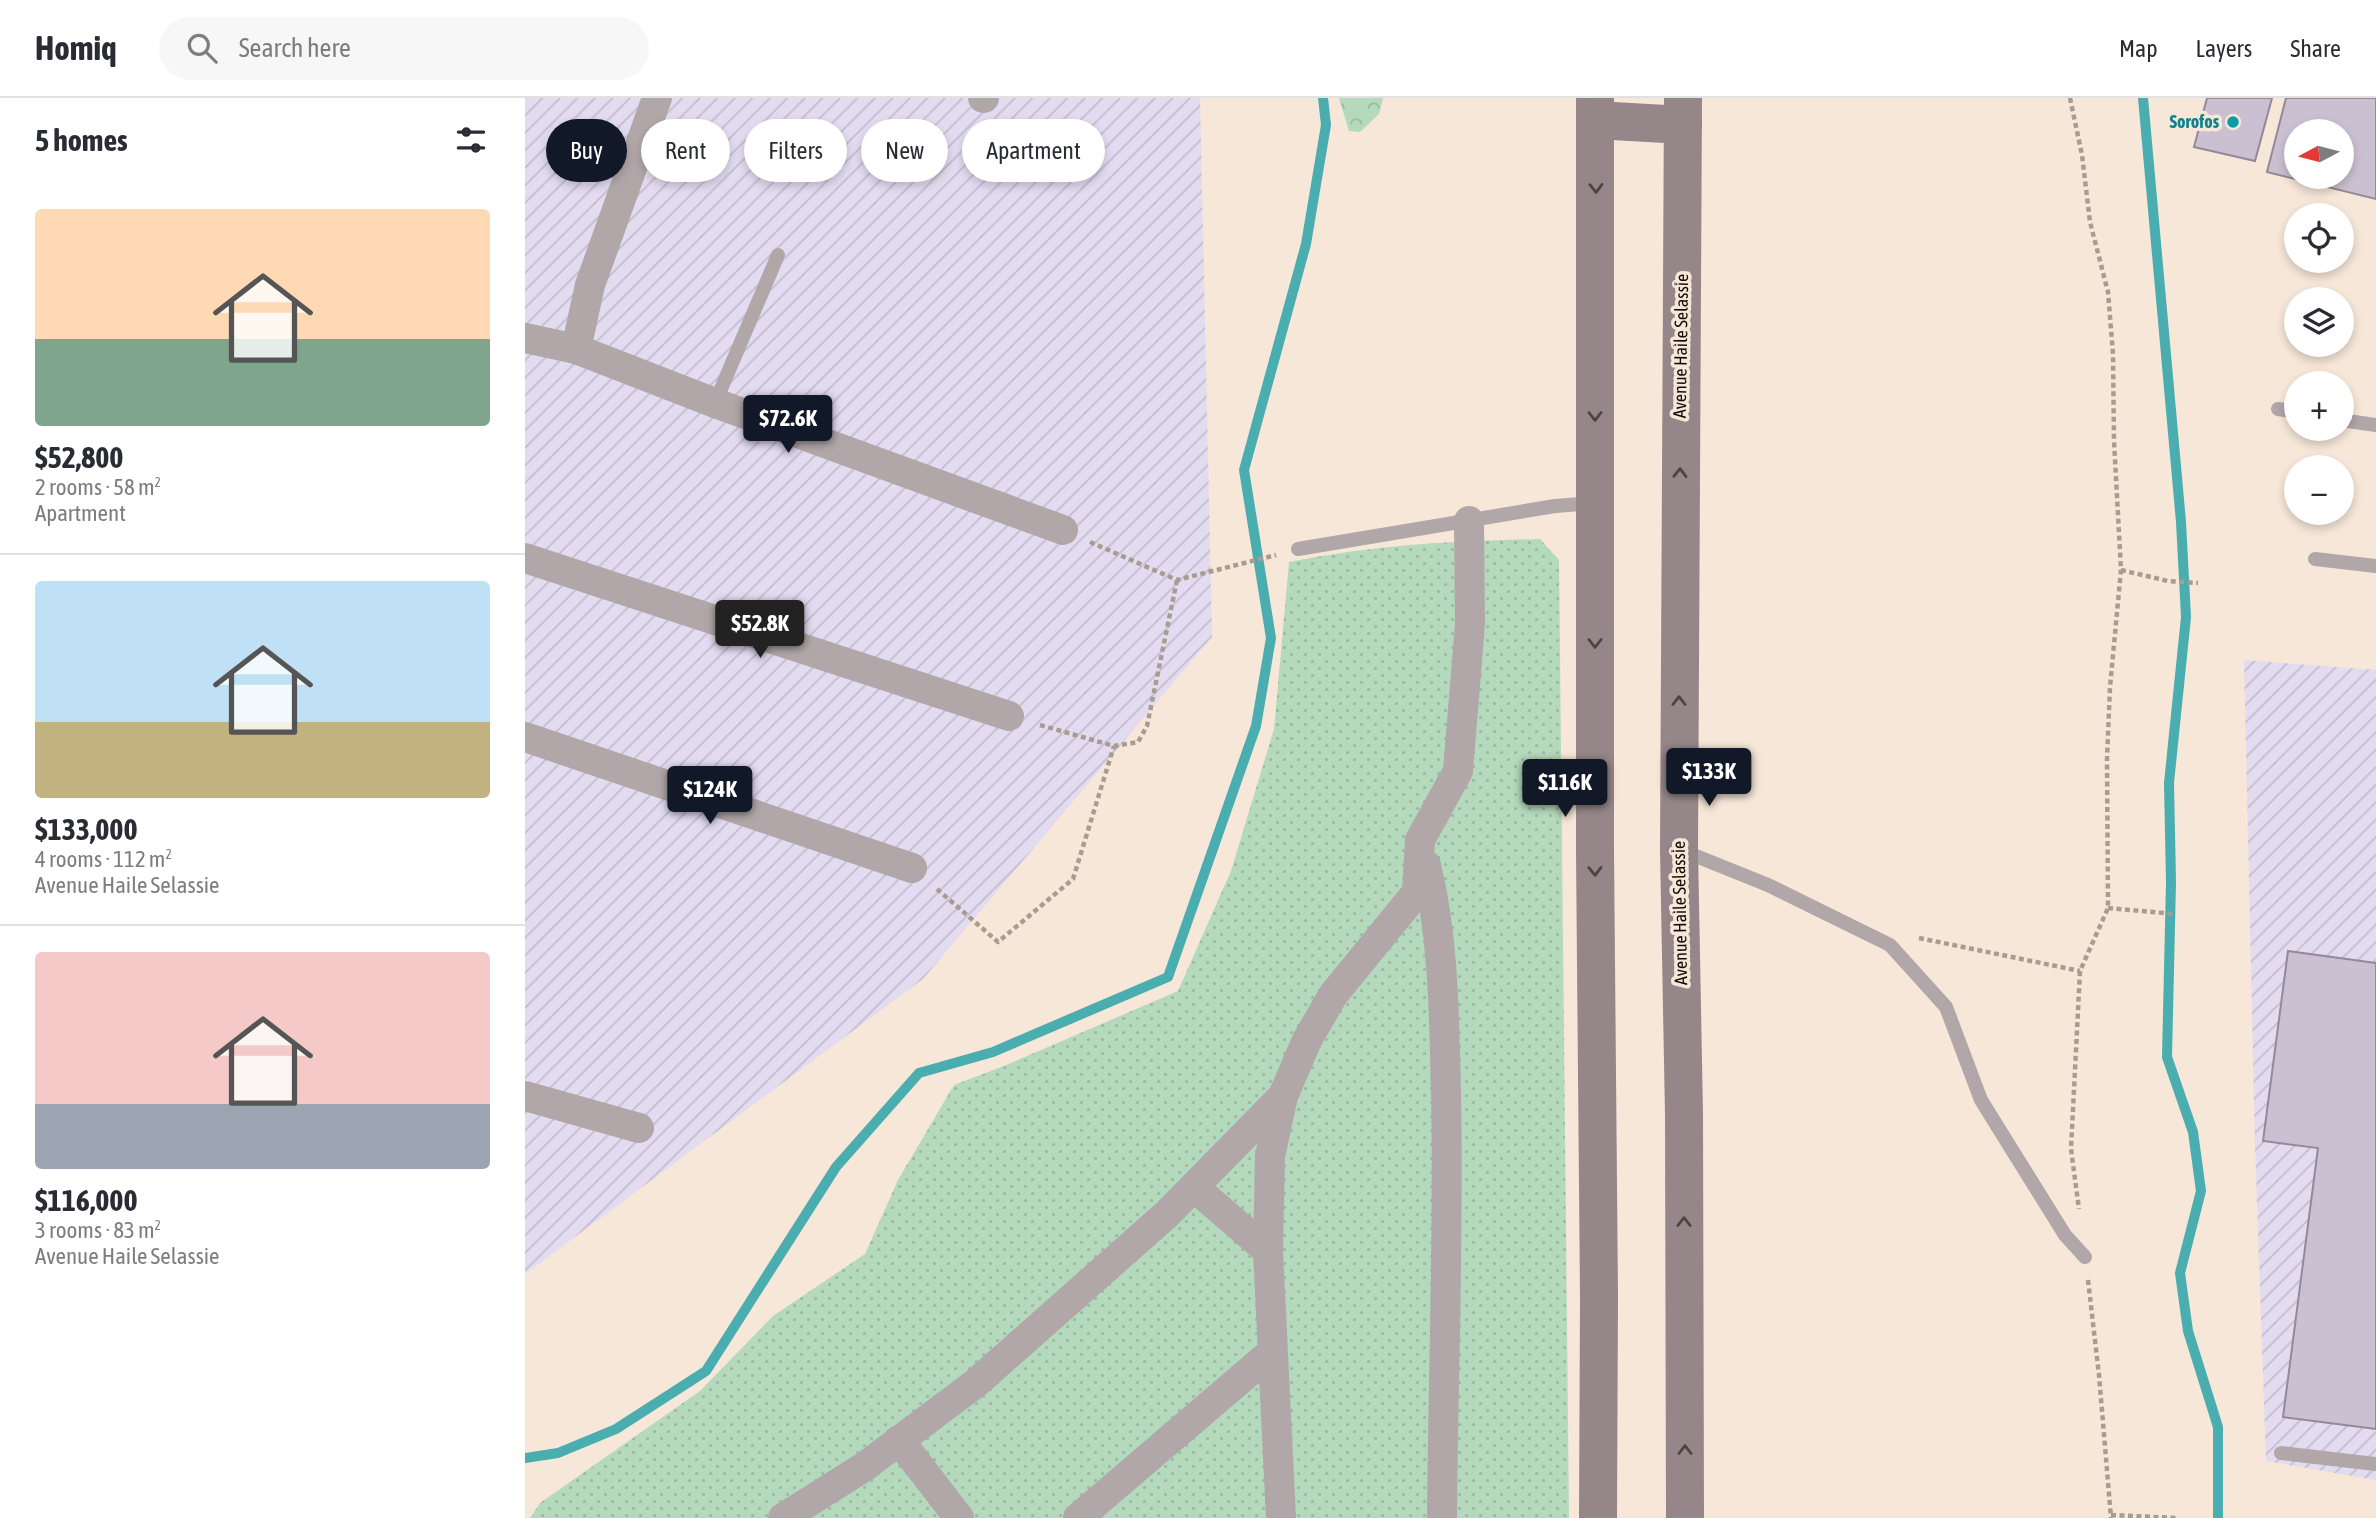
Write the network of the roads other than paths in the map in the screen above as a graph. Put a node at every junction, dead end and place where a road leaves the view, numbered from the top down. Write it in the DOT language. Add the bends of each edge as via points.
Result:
graph roads {
  1 [pos="657,98"];
  2 [pos="1595,109"];
  3 [pos="1683,112"];
  4 [pos="778,255"];
  5 [pos="525,338"];
  6 [pos="576,349"];
  7 [pos="715,403"];
  8 [pos="2278,409"];
  9 [pos="2284,410"];
  10 [pos="2354,422"];
  11 [pos="2376,425"];
  12 [pos="1595,503"];
  13 [pos="1469,521"];
  14 [pos="1063,530"];
  15 [pos="1298,549"];
  16 [pos="525,558"];
  17 [pos="2315,559"];
  18 [pos="2376,566"];
  19 [pos="1009,716"];
  20 [pos="525,737"];
  21 [pos="1420,840"];
  22 [pos="1679,850"];
  23 [pos="912,868"];
  24 [pos="525,1096"];
  25 [pos="1283,1096"];
  26 [pos="639,1128"];
  27 [pos="1194,1187"];
  28 [pos="1268,1251"];
  29 [pos="2085,1257"];
  30 [pos="1271,1353"];
  31 [pos="899,1440"];
  32 [pos="2281,1453"];
  33 [pos="2376,1464"];
  34 [pos="783,1518"];
  35 [pos="959,1518"];
  36 [pos="1078,1518"];
  37 [pos="1281,1518"];
  38 [pos="1442,1518"];
  39 [pos="1598,1518"];
  40 [pos="1685,1518"];
  1 -- 6 [label="street" via="590,285"];
  2 -- 3 [label="street"];
  2 -- 12 [label="street, one-way"];
  22 -- 3 [label="street, Avenue Haile Selassie, one-way"];
  4 -- 7 [label="lane"];
  5 -- 6 [label="street"];
  6 -- 7 [label="street"];
  7 -- 14 [label="street"];
  8 -- 9 [label="lane"];
  10 -- 11 [label="lane"];
  12 -- 13 [label="lane"];
  12 -- 39 [label="street, one-way"];
  13 -- 15 [label="lane"];
  13 -- 21 [label="street" via="1470,624 1458,771"];
  16 -- 19 [label="street"];
  17 -- 18 [label="lane"];
  20 -- 23 [label="street"];
  21 -- 25 [label="street" via="1417,892 1333,995"];
  21 -- 38 [label="street" via="1434,895 1443,979 1448,1166"];
  22 -- 29 [label="lane" via="1767,885 1890,945 1946,1007 1980,1100 2065,1235"];
  40 -- 22 [label="street, Avenue Haile Selassie, one-way"];
  24 -- 26 [label="street"];
  25 -- 27 [label="street"];
  25 -- 28 [label="street" via="1270,1156"];
  27 -- 28 [label="street"];
  27 -- 31 [label="street" via="976,1383"];
  28 -- 30 [label="street"];
  30 -- 36 [label="street"];
  30 -- 37 [label="street"];
  31 -- 34 [label="street"];
  31 -- 35 [label="street"];
  32 -- 33 [label="lane"];
}
